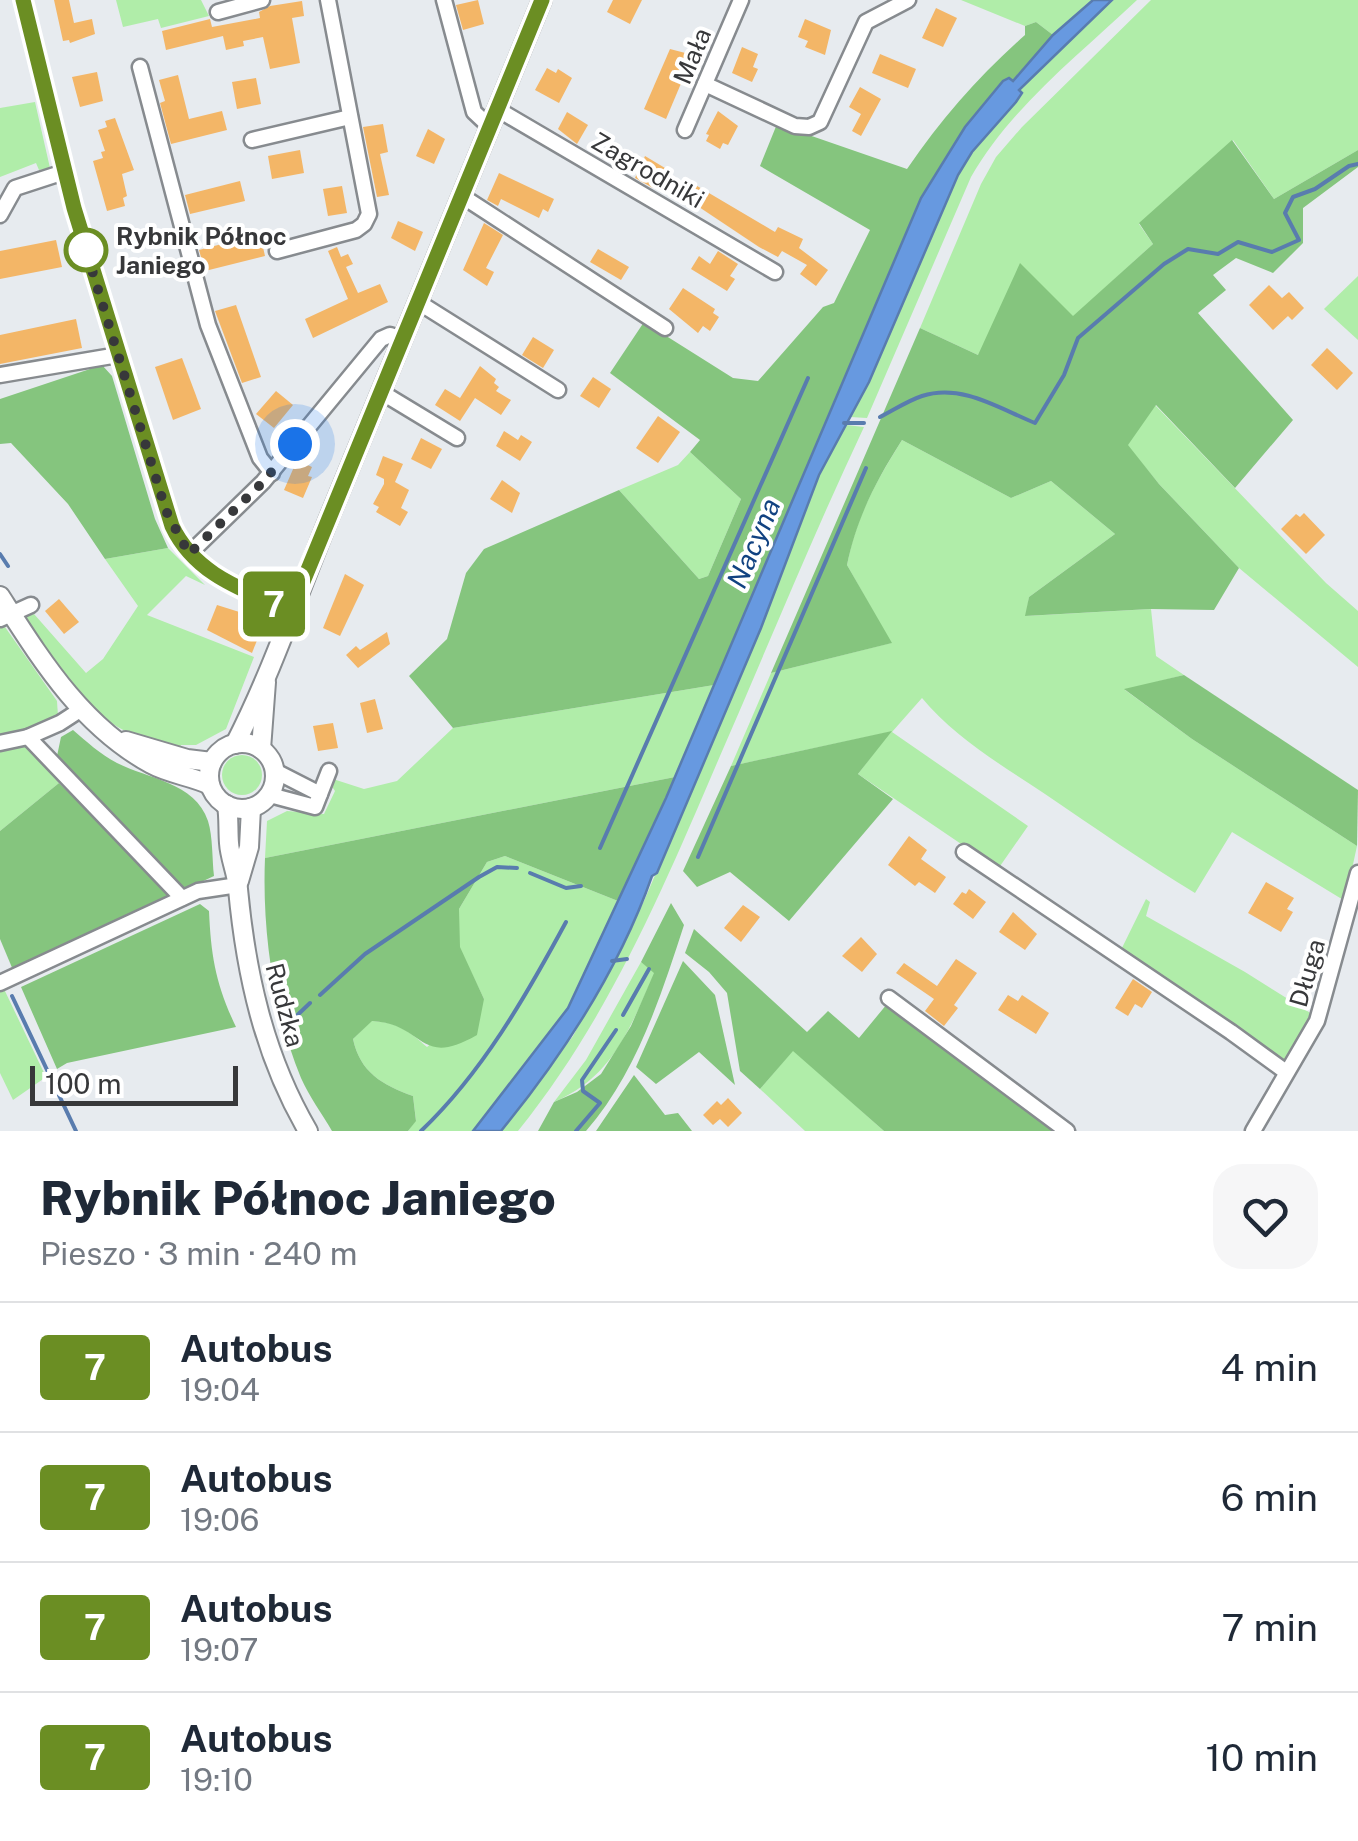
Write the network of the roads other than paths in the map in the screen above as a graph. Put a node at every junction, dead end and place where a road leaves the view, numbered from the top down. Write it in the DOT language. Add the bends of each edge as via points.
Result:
graph roads {
  1 [pos="23,0"];
  2 [pos="262,0"];
  3 [pos="328,0"];
  4 [pos="444,0"];
  5 [pos="542,0"];
  6 [pos="741,0"];
  7 [pos="908,0"];
  8 [pos="218,12"];
  9 [pos="140,67"];
  10 [pos="705,84"];
  11 [pos="350,117"];
  12 [pos="494,118"];
  13 [pos="685,130"];
  14 [pos="252,140"];
  15 [pos="64,172"];
  16 [pos="462,196"];
  17 [pos="0,215"];
  18 [pos="277,251"];
  19 [pos="774,272"];
  20 [pos="418,302"];
  21 [pos="665,328"];
  22 [pos="403,339"];
  23 [pos="118,354"];
  24 [pos="0,375"];
  25 [pos="558,390"];
  26 [pos="381,392"];
  27 [pos="457,438"];
  28 [pos="272,472"];
  29 [pos="189,554"];
  30 [pos="0,596"];
  31 [pos="31,605"];
  32 [pos="291,611"];
  33 [pos="6,617"];
  34 [pos="266,682"];
  35 [pos="80,710"];
  36 [pos="28,736"];
  37 [pos="116,739"];
  38 [pos="0,743"];
  39 [pos="235,744"];
  40 [pos="261,749"];
  41 [pos="212,762"];
  42 [pos="275,771"];
  43 [pos="330,771"];
  44 [pos="210,785"];
  45 [pos="320,794"];
  46 [pos="270,795"];
  47 [pos="227,805"];
  48 [pos="252,808"];
  49 [pos="964,852"];
  50 [pos="1358,873"];
  51 [pos="238,885"];
  52 [pos="182,898"];
  53 [pos="0,983"];
  54 [pos="888,998"];
  55 [pos="1286,1072"];
  56 [pos="308,1131"];
  57 [pos="1067,1131"];
  58 [pos="1254,1131"];
  1 -- 15 [label="street"];
  2 -- 8 [label="street"];
  3 -- 11 [label="street"];
  4 -- 12 [label="street" via="474,112"];
  5 -- 12 [label="main road"];
  6 -- 10 [label="street, Mała"];
  7 -- 10 [label="street" via="866,22 820,122 809,127"];
  9 -- 28 [label="street" via="208,325 260,458"];
  10 -- 13 [label="street, Mała"];
  11 -- 14 [label="street"];
  11 -- 18 [label="street" via="366,222"];
  12 -- 16 [label="main road"];
  12 -- 19 [label="street, Zagrodniki"];
  15 -- 17 [label="street" via="15,188"];
  15 -- 23 [label="street"];
  16 -- 20 [label="main road"];
  16 -- 21 [label="street"];
  20 -- 22 [label="main road"];
  20 -- 25 [label="street"];
  22 -- 26 [label="main road"];
  22 -- 28 [label="street" via="381,339"];
  23 -- 24 [label="street"];
  23 -- 29 [label="street" via="166,511"];
  26 -- 27 [label="street"];
  26 -- 32 [label="main road"];
  28 -- 29 [label="street"];
  29 -- 32 [label="street" via="211,573"];
  30 -- 33 [label="main road"];
  31 -- 33 [label="street"];
  32 -- 34 [label="main road"];
  33 -- 35 [label="main road"];
  34 -- 39 [label="main road"];
  34 -- 40 [label="main road"];
  35 -- 36 [label="street"];
  35 -- 37 [label="main road"];
  36 -- 38 [label="street"];
  36 -- 52 [label="street"];
  37 -- 41 [label="main road"];
  37 -- 44 [label="main road" via="152,766"];
  39 -- 40 [label="main road"];
  39 -- 41 [label="main road"];
  40 -- 42 [label="main road"];
  41 -- 44 [label="main road"];
  42 -- 45 [label="street"];
  42 -- 46 [label="main road"];
  43 -- 45 [label="street"];
  44 -- 47 [label="main road"];
  45 -- 46 [label="street" via="314,807"];
  46 -- 48 [label="main road"];
  47 -- 48 [label="main road"];
  47 -- 51 [label="main road, Rudzka"];
  48 -- 51 [label="main road, Rudzka"];
  49 -- 55 [label="street"];
  50 -- 55 [label="street, Długa" via="1318,1021"];
  51 -- 52 [label="street"];
  51 -- 56 [label="main road, Rudzka" via="264,1030"];
  52 -- 53 [label="street"];
  54 -- 57 [label="street"];
  55 -- 58 [label="street, Długa"];
}
